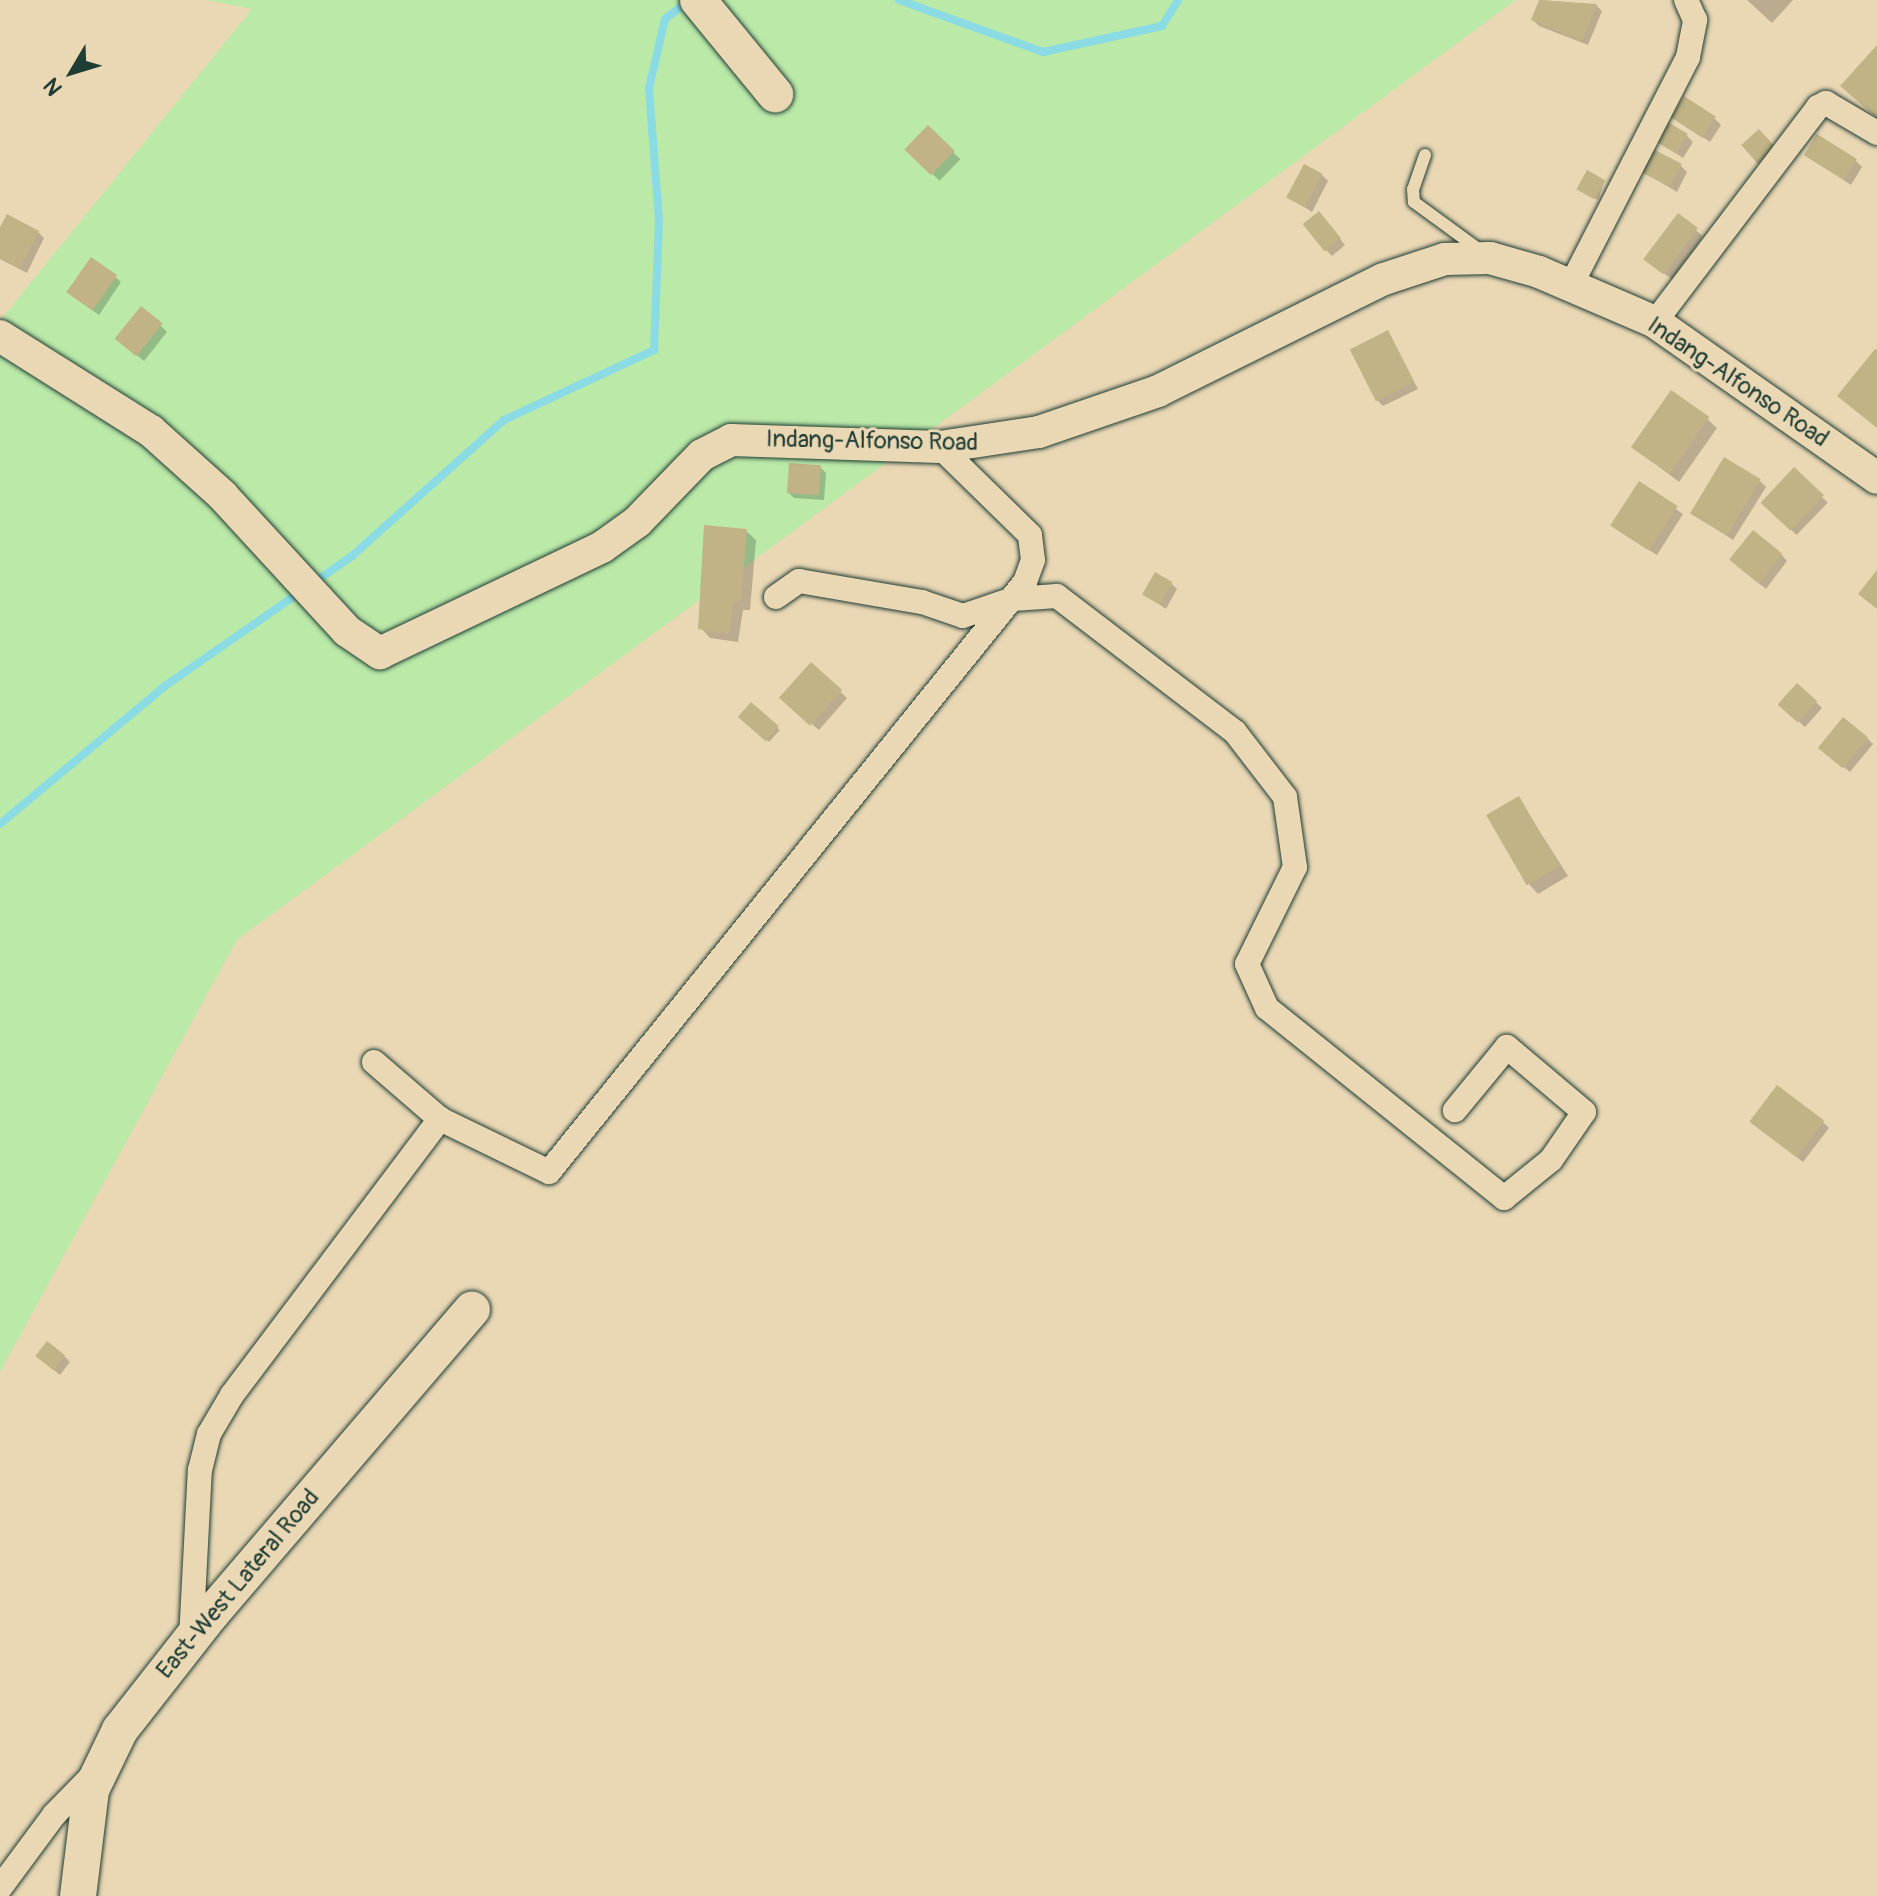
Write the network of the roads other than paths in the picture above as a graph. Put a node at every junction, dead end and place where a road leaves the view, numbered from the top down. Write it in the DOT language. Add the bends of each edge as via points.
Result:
graph roads {
  1 [pos="698,0"];
  2 [pos="1686,0"];
  3 [pos="775,94"];
  4 [pos="1877,133"];
  5 [pos="1425,155"];
  6 [pos="1490,258"];
  7 [pos="1571,285"];
  8 [pos="1655,322"];
  9 [pos="0,336"];
  10 [pos="940,447"];
  11 [pos="1877,478"];
  12 [pos="776,597"];
  13 [pos="1013,599"];
  14 [pos="374,1062"];
  15 [pos="1455,1110"];
  16 [pos="440,1119"];
  17 [pos="472,1309"];
  18 [pos="191,1639"];
  19 [pos="99,1770"];
  20 [pos="0,1888"];
  21 [pos="78,1896"];
  1 -- 3 [label="main road"];
  2 -- 7 [label="street" via="1695,20 1688,57"];
  4 -- 8 [label="street" via="1826,103 1818,107"];
  5 -- 6 [label="lane" via="1414,202"];
  6 -- 7 [label="main road, Indang-Alfonso Road"];
  6 -- 10 [label="main road, Indang-Alfonso Road" via="1445,259 1384,279 1158,391 1078,422 1009,440"];
  7 -- 8 [label="main road, Indang-Alfonso Road"];
  8 -- 11 [label="main road, Indang-Alfonso Road"];
  9 -- 10 [label="main road, Indang-Alfonso Road" via="151,431 222,495 347,631 380,653 471,614 619,537 702,455 731,440"];
  10 -- 13 [label="street" via="1030,535 1033,560"];
  12 -- 13 [label="street" via="799,581 922,602 963,616"];
  13 -- 15 [label="street" via="1057,596 1235,732 1285,797 1295,867 1247,964 1267,1008 1504,1198 1551,1160 1584,1112 1507,1047"];
  13 -- 16 [label="street" via="549,1172"];
  14 -- 16 [label="street"];
  16 -- 18 [label="street" via="232,1395 209,1434 200,1470"];
  17 -- 18 [label="main road, East-West Lateral Road"];
  18 -- 19 [label="main road, East-West Lateral Road" via="133,1710"];
  19 -- 20 [label="street" via="54,1815"];
  19 -- 21 [label="main road, East-West Lateral Road" via="83,1832"];
}
